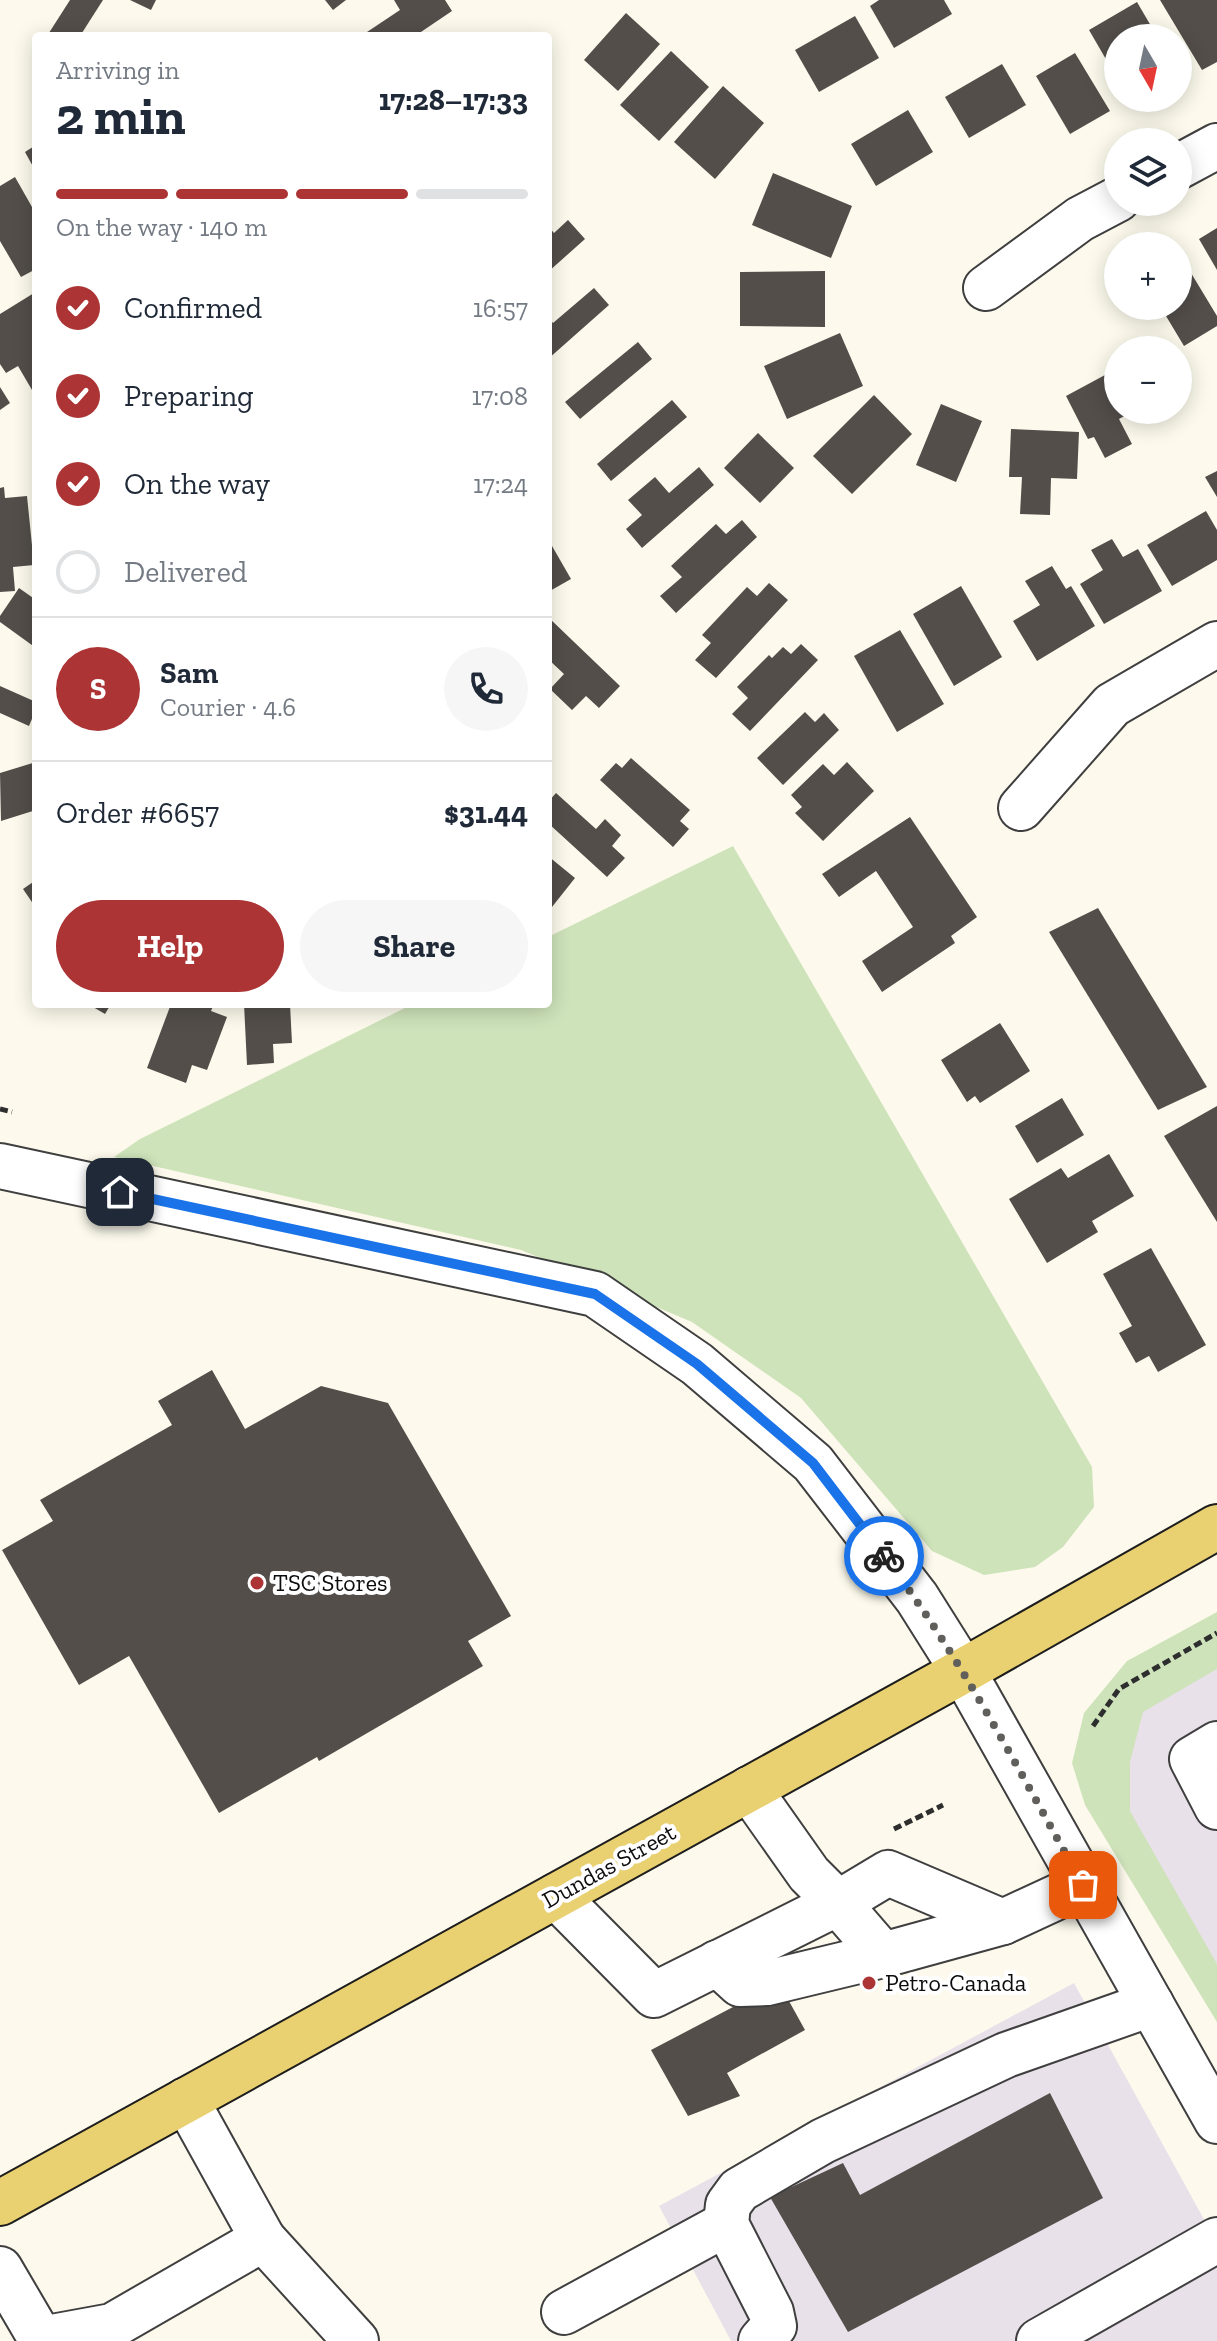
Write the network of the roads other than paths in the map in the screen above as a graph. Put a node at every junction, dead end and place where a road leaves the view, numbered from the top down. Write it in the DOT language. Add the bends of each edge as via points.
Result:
graph roads {
  1 [pos="1217,146"];
  2 [pos="1192,159"];
  3 [pos="1104,206"];
  4 [pos="986,288"];
  5 [pos="1217,644"];
  6 [pos="1021,808"];
  7 [pos="0,1166"];
  8 [pos="1217,1527"];
  9 [pos="963,1671"];
  10 [pos="1217,1744"];
  11 [pos="749,1789"];
  12 [pos="1217,1807"];
  13 [pos="1083,1885"];
  14 [pos="556,1896"];
  15 [pos="838,1903"];
  16 [pos="1003,1922"];
  17 [pos="883,1955"];
  18 [pos="717,1963"];
  19 [pos="1151,2004"];
  20 [pos="186,2100"];
  21 [pos="1217,2121"];
  22 [pos="0,2203"];
  23 [pos="726,2224"];
  24 [pos="263,2239"];
  25 [pos="1217,2240"];
  26 [pos="0,2269"];
  27 [pos="564,2312"];
  28 [pos="110,2333"];
  29 [pos="41,2340"];
  30 [pos="356,2341"];
  31 [pos="761,2341"];
  32 [pos="1039,2341"];
  1 -- 2 [label="street"];
  3 -- 4 [label="street"];
  5 -- 6 [label="street" via="1112,705"];
  7 -- 9 [label="street" via="595,1294 697,1364 813,1463 917,1598"];
  8 -- 9 [label="main road, Dundas Street"];
  9 -- 11 [label="main road, Dundas Street"];
  9 -- 13 [label="street"];
  10 -- 12 [label="street" via="1192,1759"];
  11 -- 14 [label="main road, Dundas Street"];
  11 -- 15 [label="street" via="809,1874"];
  13 -- 16 [label="street"];
  13 -- 19 [label="street"];
  14 -- 18 [label="street" via="654,1995"];
  14 -- 20 [label="main road, Dundas Street"];
  15 -- 16 [label="street" via="888,1873"];
  15 -- 17 [label="street"];
  15 -- 18 [label="street"];
  16 -- 17 [label="street"];
  17 -- 18 [label="street" via="767,1983 740,1984"];
  19 -- 21 [label="street"];
  19 -- 23 [label="street" via="1006,2055 823,2141 739,2190 728,2205"];
  20 -- 22 [label="main road, Dundas Street"];
  20 -- 24 [label="street"];
  23 -- 27 [label="street"];
  23 -- 31 [label="street" via="771,2312 774,2326"];
  24 -- 28 [label="street"];
  24 -- 30 [label="street"];
  25 -- 32 [label="street"];
  26 -- 29 [label="street"];
  28 -- 29 [label="street"];
}
